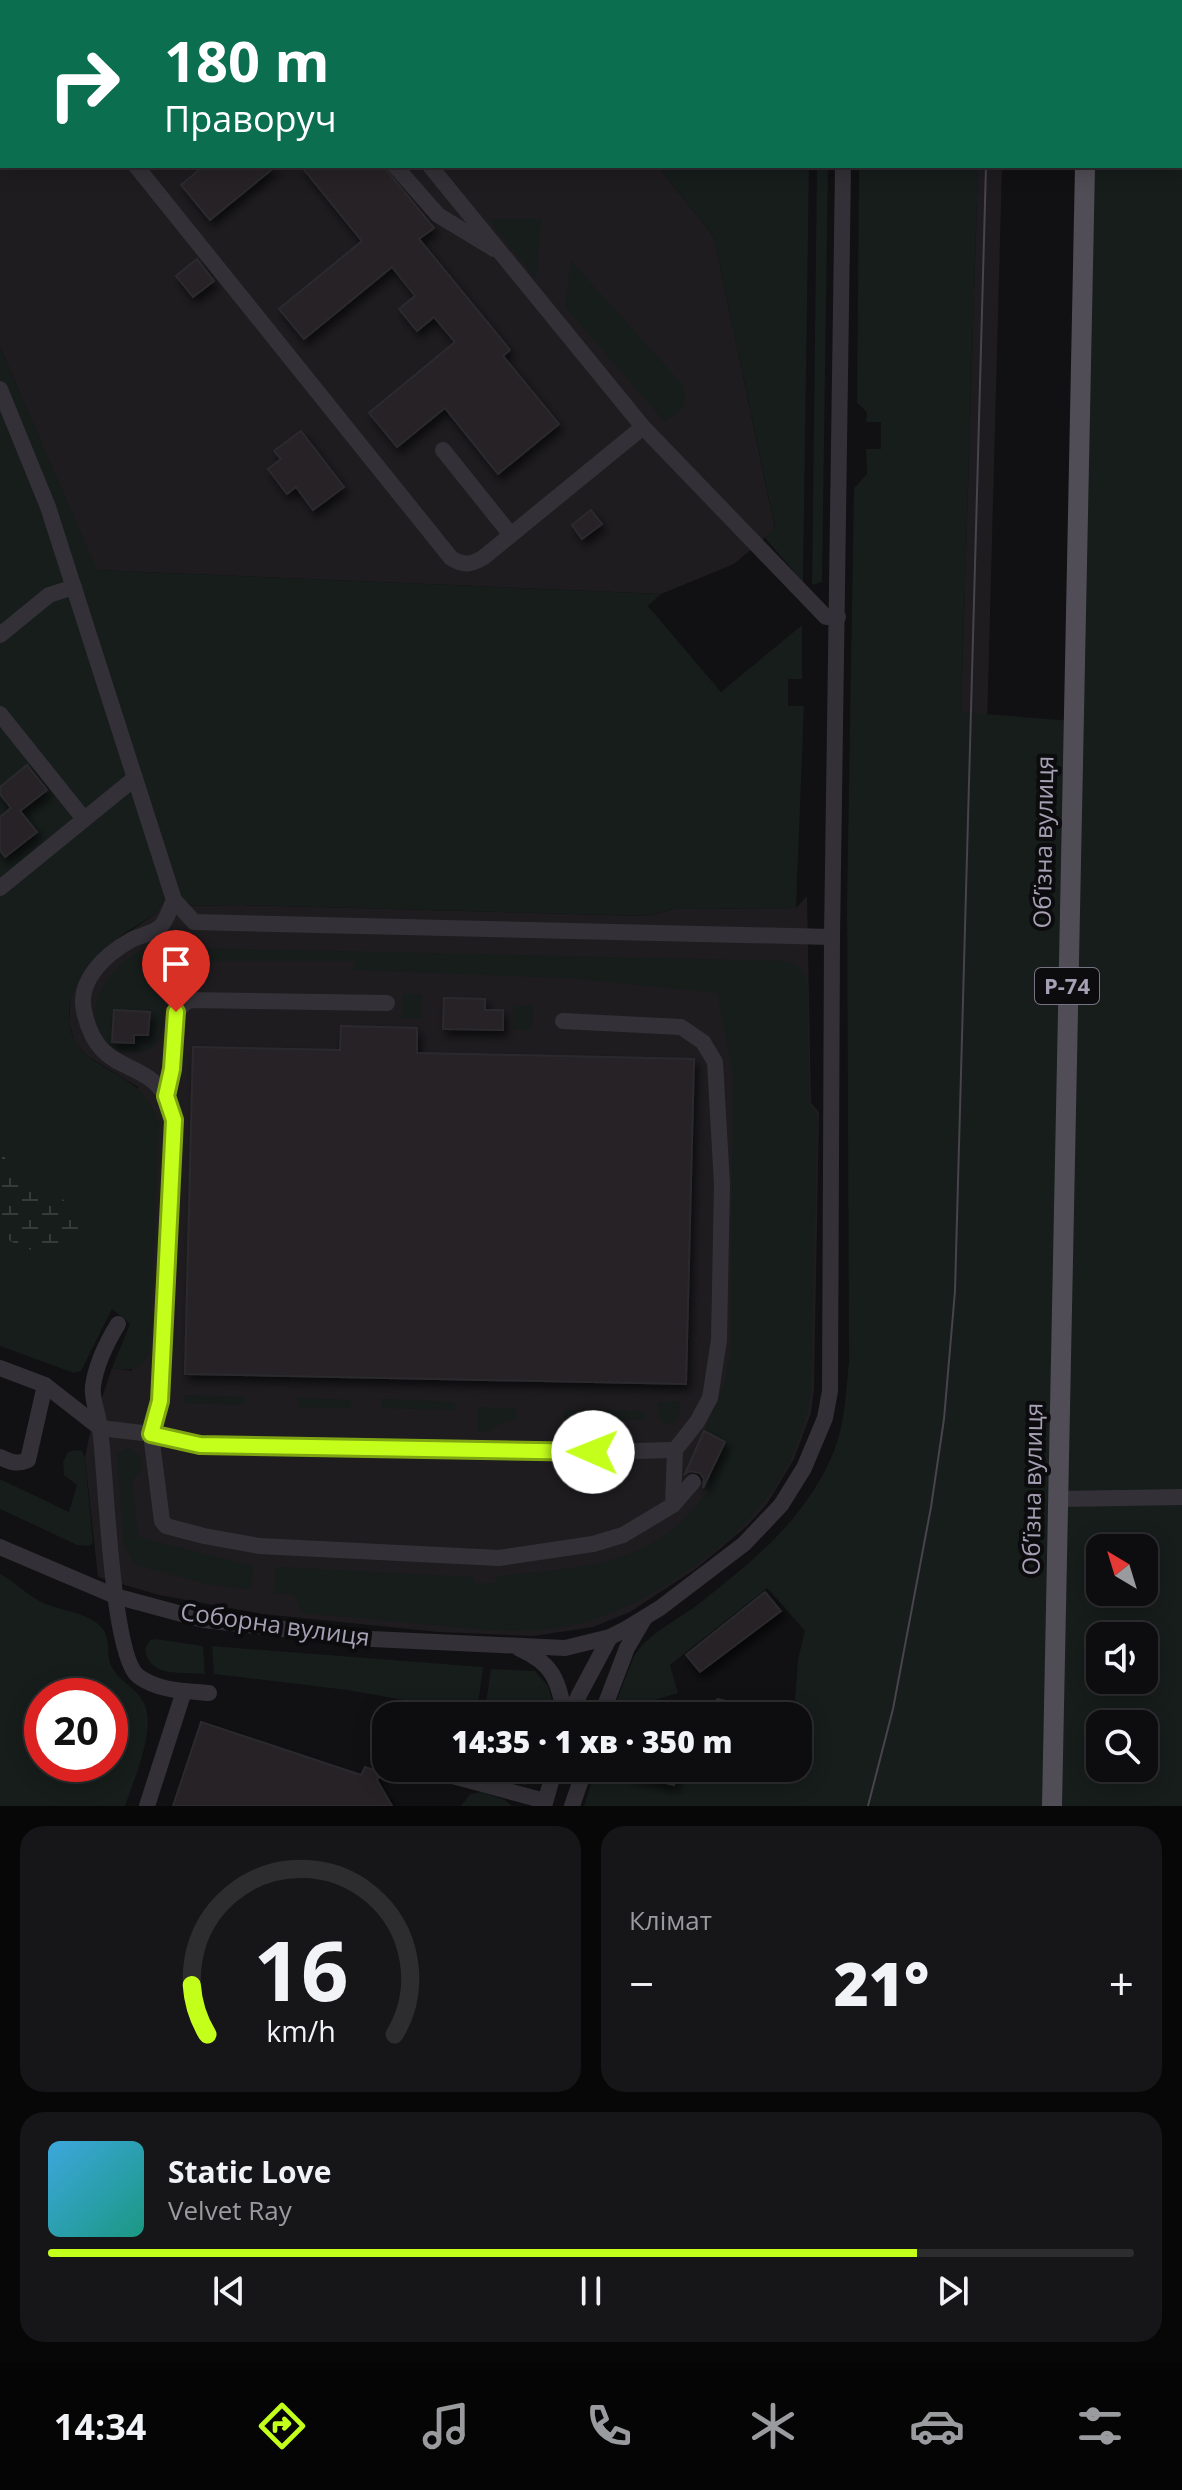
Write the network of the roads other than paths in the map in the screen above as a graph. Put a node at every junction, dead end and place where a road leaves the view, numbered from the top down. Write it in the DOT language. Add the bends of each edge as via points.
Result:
graph roads {
  1 [pos="138,168"];
  2 [pos="397,168"];
  3 [pos="432,168"];
  4 [pos="843,168"];
  5 [pos="1085,168"];
  6 [pos="502,254"];
  7 [pos="0,389"];
  8 [pos="643,427"];
  9 [pos="443,450"];
  10 [pos="511,535"];
  11 [pos="74,587"];
  12 [pos="838,617"];
  13 [pos="0,635"];
  14 [pos="0,714"];
  15 [pos="135,778"];
  16 [pos="84,819"];
  17 [pos="0,888"];
  18 [pos="174,900"];
  19 [pos="832,937"];
  20 [pos="387,1003"];
  21 [pos="563,1021"];
  22 [pos="166,1096"];
  23 [pos="118,1324"];
  24 [pos="0,1368"];
  25 [pos="45,1385"];
  26 [pos="100,1428"];
  27 [pos="151,1434"];
  28 [pos="675,1450"];
  29 [pos="0,1457"];
  30 [pos="693,1482"];
  31 [pos="1182,1497"];
  32 [pos="1059,1499"];
  33 [pos="673,1505"];
  34 [pos="0,1547"];
  35 [pos="115,1596"];
  36 [pos="646,1617"];
  37 [pos="610,1637"];
  38 [pos="515,1646"];
  39 [pos="184,1691"];
  40 [pos="209,1693"];
  41 [pos="563,1702"];
  42 [pos="575,1702"];
  43 [pos="606,1702"];
  44 [pos="471,1782"];
  45 [pos="551,1782"];
  46 [pos="580,1782"];
  47 [pos="544,1804"];
  48 [pos="147,1806"];
  49 [pos="572,1806"];
  50 [pos="1052,1806"];
  1 -- 10 [label="street" via="451,558 473,564"];
  2 -- 6 [label="street" via="438,215"];
  3 -- 6 [label="street"];
  4 -- 12 [label="street, Соборна вулиця"];
  5 -- 32 [label="main road, Обʼїзна вулиця / Р-74"];
  6 -- 8 [label="street"];
  7 -- 11 [label="street"];
  8 -- 10 [label="street"];
  8 -- 12 [label="street" via="826,617"];
  9 -- 10 [label="street"];
  11 -- 13 [label="street" via="49,595"];
  11 -- 15 [label="street"];
  12 -- 19 [label="street, Соборна вулиця"];
  14 -- 16 [label="street"];
  15 -- 16 [label="street"];
  15 -- 18 [label="street"];
  16 -- 17 [label="street"];
  18 -- 19 [label="street" via="194,922"];
  18 -- 22 [label="street" via="160,927 130,940 102,962 84,988 83,1006 89,1034 102,1052"];
  19 -- 36 [label="street, Соборна вулиця" via="831,1362 825,1418 781,1505 744,1544"];
  20 -- 22 [label="street" via="188,1000 176,1012"];
  21 -- 28 [label="street" via="681,1027 703,1042 715,1062 722,1184 719,1340 710,1398"];
  22 -- 27 [label="street" via="174,1120 160,1401"];
  23 -- 26 [label="street" via="92,1389"];
  24 -- 25 [label="street"];
  25 -- 26 [label="street"];
  25 -- 29 [label="street" via="28,1460 13,1463"];
  26 -- 27 [label="street"];
  26 -- 35 [label="street"];
  27 -- 28 [label="street" via="200,1445"];
  27 -- 33 [label="street" via="166,1526 240,1544 499,1558 623,1535"];
  28 -- 33 [label="street"];
  30 -- 33 [label="street"];
  31 -- 32 [label="street"];
  32 -- 50 [label="main road, Обʼїзна вулиця / Р-74"];
  34 -- 35 [label="street, Соборна вулиця"];
  35 -- 38 [label="street, Соборна вулиця" via="225,1623 372,1639"];
  35 -- 39 [label="street" via="128,1664 137,1675"];
  36 -- 37 [label="street, Соборна вулиця"];
  36 -- 43 [label="street" via="627,1648"];
  37 -- 38 [label="street, Соборна вулиця" via="565,1648"];
  37 -- 42 [label="street"];
  38 -- 41 [label="street" via="535,1655 554,1674"];
  39 -- 40 [label="street"];
  39 -- 48 [label="street"];
  44 -- 47 [label="street"];
  45 -- 47 [label="street"];
  46 -- 49 [label="street"];
}
